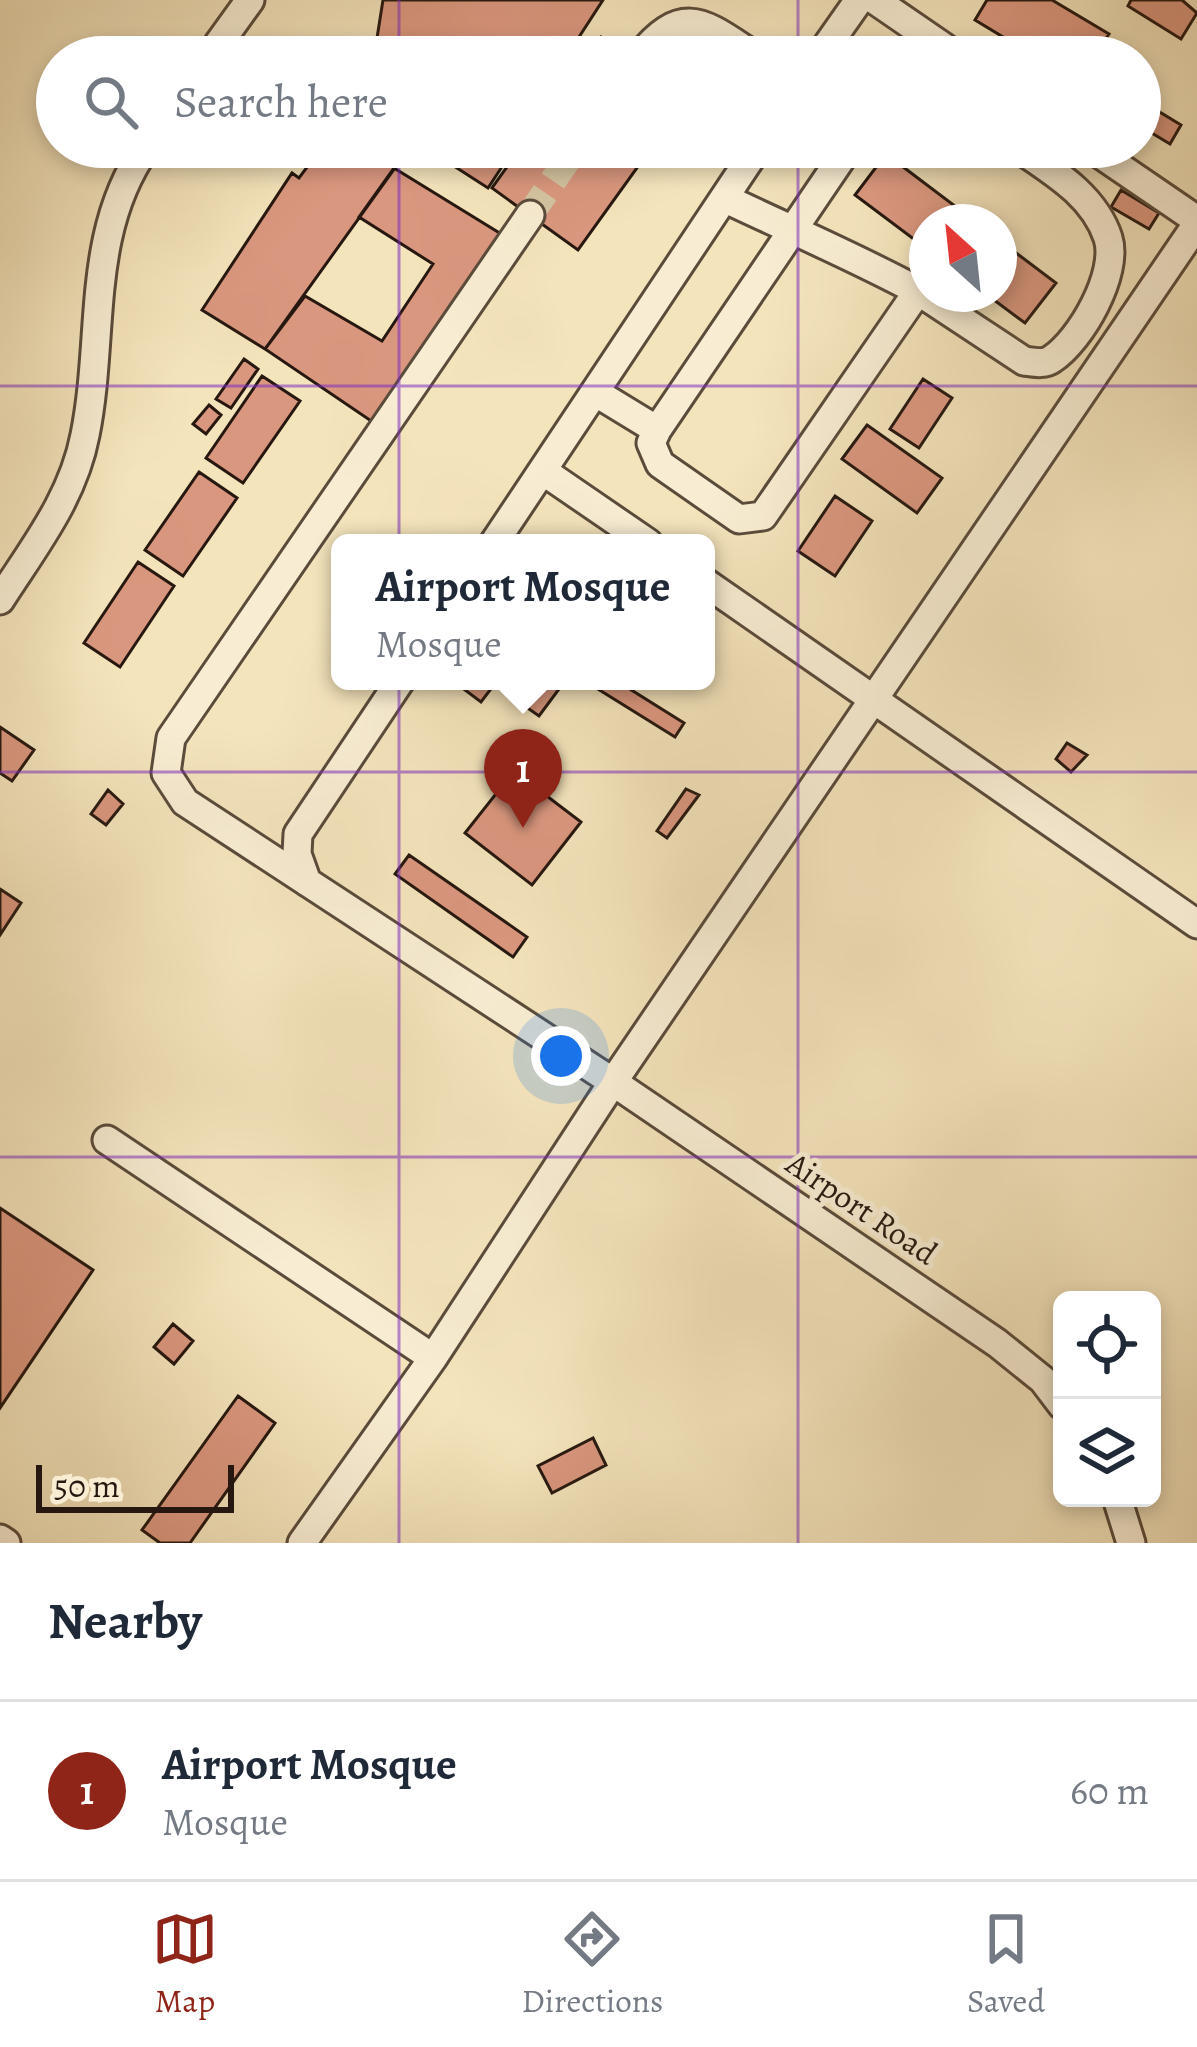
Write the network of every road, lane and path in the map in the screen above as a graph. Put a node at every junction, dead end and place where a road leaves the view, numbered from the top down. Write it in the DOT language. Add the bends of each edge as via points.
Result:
graph roads {
  1 [pos="250,0"];
  2 [pos="859,0"];
  3 [pos="874,0"];
  4 [pos="224,36"];
  5 [pos="659,36"];
  6 [pos="723,36"];
  7 [pos="834,36"];
  8 [pos="927,36"];
  9 [pos="134,168"];
  10 [pos="744,168"];
  11 [pos="835,168"];
  12 [pos="1047,168"];
  13 [pos="1120,168"];
  14 [pos="724,198"];
  15 [pos="530,215"];
  16 [pos="1197,222"];
  17 [pos="794,231"];
  18 [pos="909,287"];
  19 [pos="909,304"];
  20 [pos="950,312"];
  21 [pos="598,394"];
  22 [pos="657,430"];
  23 [pos="543,471"];
  24 [pos="500,534"];
  25 [pos="636,534"];
  26 [pos="715,589"];
  27 [pos="0,600"];
  28 [pos="394,690"];
  29 [pos="876,701"];
  30 [pos="307,882"];
  31 [pos="1197,924"];
  32 [pos="613,1082"];
  33 [pos="107,1140"];
  34 [pos="433,1358"];
  35 [pos="1057,1399"];
  36 [pos="1121,1507"];
  37 [pos="302,1543"];
  38 [pos="1131,1543"];
  1 -- 4 [label="street"];
  2 -- 7 [label="street"];
  3 -- 8 [label="street"];
  5 -- 6 [label="street" via="683,20"];
  9 -- 27 [label="street" via="102,249 85,435 67,496"];
  10 -- 14 [label="street"];
  11 -- 17 [label="street"];
  12 -- 20 [label="street" via="1094,210 1112,261 1102,294 1052,359 1040,363 1024,361"];
  13 -- 16 [label="street"];
  14 -- 17 [label="street"];
  14 -- 21 [label="street"];
  15 -- 30 [label="street, Airport Road" via="171,738 166,773 185,802"];
  16 -- 29 [label="street"];
  17 -- 18 [label="street"];
  17 -- 22 [label="street"];
  19 -- 22 [label="street" via="753,522 661,464 651,443"];
  21 -- 22 [label="street"];
  21 -- 23 [label="street"];
  23 -- 24 [label="street"];
  23 -- 25 [label="street"];
  26 -- 29 [label="street"];
  28 -- 30 [label="street" via="298,834"];
  29 -- 31 [label="street"];
  29 -- 32 [label="street"];
  30 -- 32 [label="street, Airport Road"];
  32 -- 34 [label="street"];
  32 -- 35 [label="street, Airport Road" via="997,1343"];
  33 -- 34 [label="street"];
  34 -- 37 [label="street"];
  36 -- 38 [label="street"];
}
